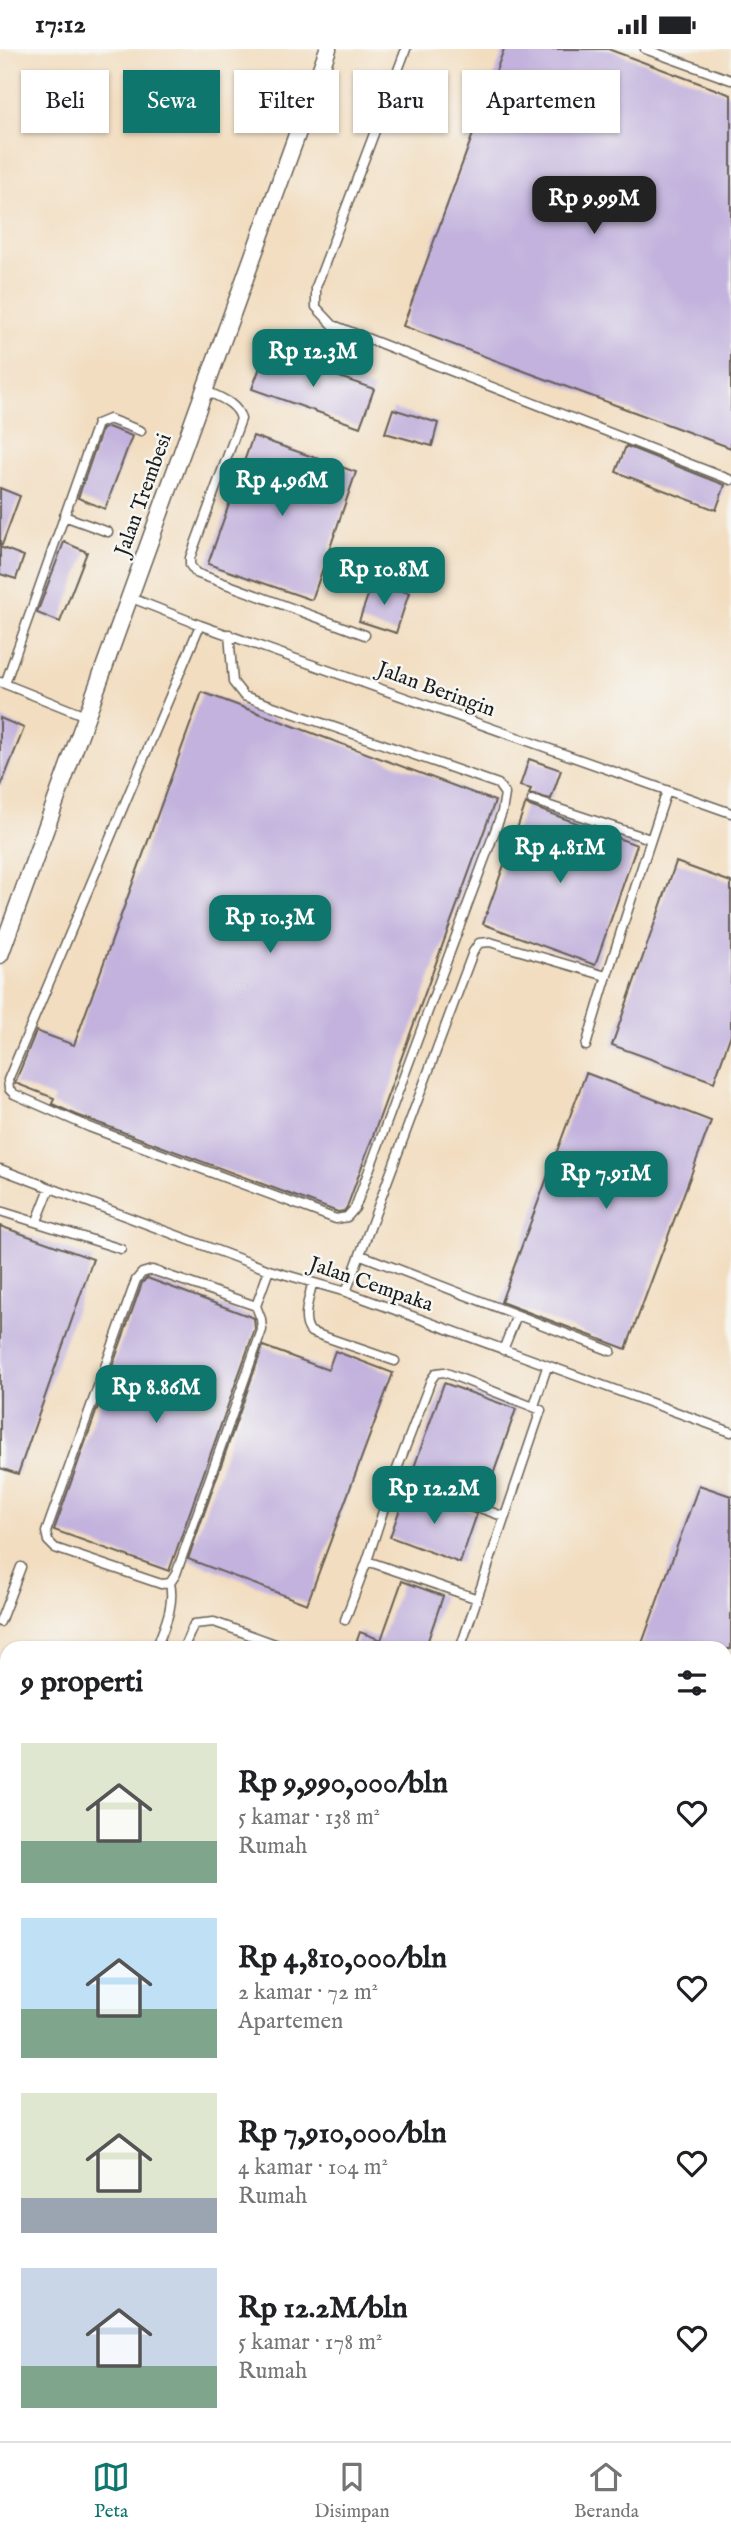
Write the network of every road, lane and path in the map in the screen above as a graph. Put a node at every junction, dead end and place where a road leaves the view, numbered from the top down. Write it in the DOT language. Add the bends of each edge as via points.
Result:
graph roads {
  1 [pos="328,49"];
  2 [pos="406,49"];
  3 [pos="645,49"];
  4 [pos="731,80"];
  5 [pos="204,390"];
  6 [pos="142,431"];
  7 [pos="731,480"];
  8 [pos="64,516"];
  9 [pos="108,532"];
  10 [pos="129,597"];
  11 [pos="200,625"];
  12 [pos="229,635"];
  13 [pos="365,635"];
  14 [pos="3,683"];
  15 [pos="88,717"];
  16 [pos="667,791"];
  17 [pos="532,800"];
  18 [pos="731,813"];
  19 [pos="650,839"];
  20 [pos="0,955"];
  21 [pos="606,976"];
  22 [pos="586,1046"];
  23 [pos="0,1169"];
  24 [pos="50,1188"];
  25 [pos="0,1211"];
  26 [pos="37,1221"];
  27 [pos="121,1249"];
  28 [pos="362,1255"];
  29 [pos="269,1270"];
  30 [pos="312,1283"];
  31 [pos="346,1292"];
  32 [pos="256,1306"];
  33 [pos="517,1315"];
  34 [pos="503,1350"];
  35 [pos="611,1352"];
  36 [pos="395,1361"];
  37 [pos="547,1367"];
  38 [pos="534,1406"];
  39 [pos="731,1432"];
  40 [pos="394,1477"];
  41 [pos="505,1517"];
  42 [pos="367,1561"];
  43 [pos="21,1567"];
  44 [pos="170,1583"];
  45 [pos="475,1598"];
  46 [pos="345,1620"];
  47 [pos="0,1622"];
  48 [pos="159,1641"];
  49 [pos="187,1641"];
  50 [pos="267,1641"];
  51 [pos="462,1641"];
  1 -- 5 [label="street, Jalan Trembesi"];
  2 -- 7 [label="lane" via="316,287 316,307 333,325"];
  3 -- 4 [label="lane"];
  5 -- 10 [label="street, Jalan Trembesi"];
  5 -- 13 [label="lane" via="233,405 241,419 190,565 196,573"];
  6 -- 8 [label="lane" via="109,419 97,423"];
  8 -- 9 [label="lane"];
  8 -- 14 [label="lane"];
  10 -- 11 [label="lane, Jalan Beringin"];
  10 -- 15 [label="street, Jalan Trembesi"];
  11 -- 12 [label="lane, Jalan Beringin"];
  11 -- 12 [label="lane" via="8,1080 9,1089 89,1127 336,1219 347,1217 355,1208 506,794 498,784 244,696 233,683"];
  12 -- 16 [label="lane, Jalan Beringin"];
  14 -- 15 [label="lane"];
  15 -- 20 [label="street, Jalan Trembesi"];
  16 -- 18 [label="lane, Jalan Beringin"];
  16 -- 19 [label="lane"];
  17 -- 19 [label="lane"];
  19 -- 21 [label="lane"];
  21 -- 22 [label="lane"];
  21 -- 28 [label="lane" via="490,942 480,943"];
  23 -- 24 [label="lane, Jalan Cempaka"];
  24 -- 26 [label="lane"];
  24 -- 29 [label="lane, Jalan Cempaka"];
  25 -- 26 [label="lane"];
  26 -- 27 [label="lane"];
  28 -- 31 [label="lane"];
  28 -- 33 [label="lane"];
  29 -- 30 [label="lane, Jalan Cempaka"];
  29 -- 32 [label="lane"];
  30 -- 31 [label="lane, Jalan Cempaka"];
  30 -- 36 [label="lane" via="305,1322 311,1332"];
  31 -- 34 [label="lane, Jalan Cempaka"];
  32 -- 44 [label="lane" via="262,1330"];
  32 -- 44 [label="lane" via="152,1270 142,1273 46,1532 55,1548 161,1584"];
  33 -- 34 [label="lane"];
  33 -- 35 [label="lane"];
  34 -- 37 [label="lane, Jalan Cempaka"];
  37 -- 38 [label="lane"];
  37 -- 39 [label="lane, Jalan Cempaka"];
  38 -- 40 [label="lane" via="444,1372 436,1373"];
  38 -- 41 [label="lane" via="541,1413"];
  40 -- 41 [label="lane"];
  40 -- 42 [label="lane"];
  41 -- 45 [label="lane"];
  42 -- 45 [label="lane"];
  42 -- 46 [label="lane"];
  43 -- 47 [label="lane"];
  44 -- 48 [label="lane" via="173,1595"];
  45 -- 51 [label="lane"];
  49 -- 50 [label="lane" via="194,1624 205,1621"];
}
